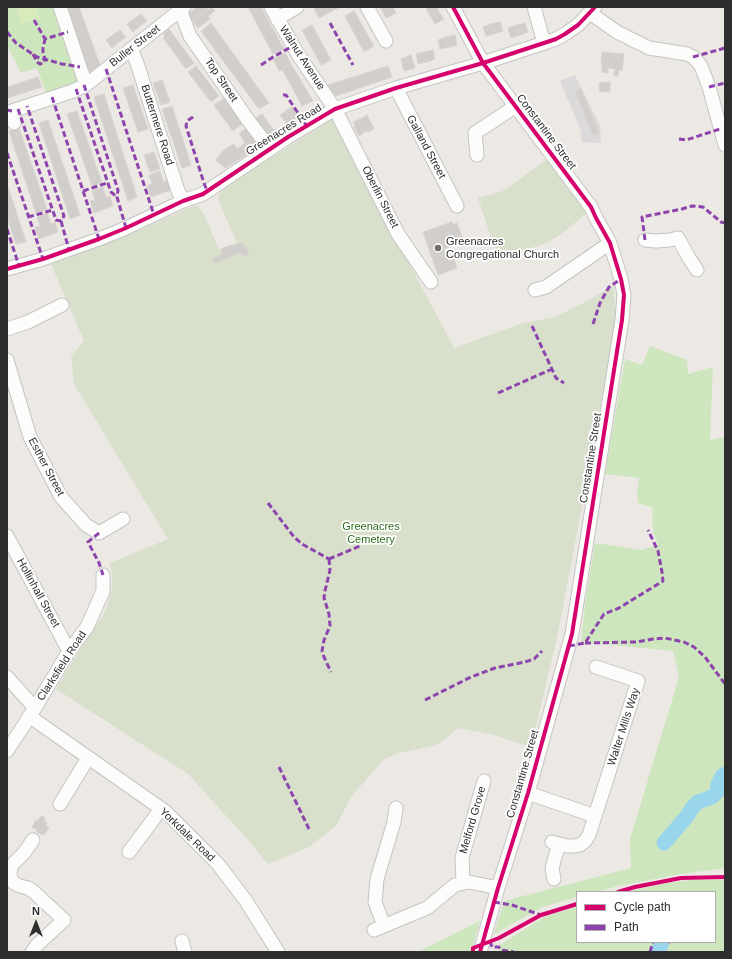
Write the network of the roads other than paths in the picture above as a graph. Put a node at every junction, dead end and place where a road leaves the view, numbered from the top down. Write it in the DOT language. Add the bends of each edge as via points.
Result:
graph roads {
  1 [pos="60,7"];
  2 [pos="297,7"];
  3 [pos="367,7"];
  4 [pos="453,7"];
  5 [pos="534,7"];
  6 [pos="181,8"];
  7 [pos="593,10"];
  8 [pos="274,13"];
  9 [pos="386,41"];
  10 [pos="544,43"];
  11 [pos="131,49"];
  12 [pos="483,63"];
  13 [pos="86,85"];
  14 [pos="396,88"];
  15 [pos="516,106"];
  16 [pos="336,109"];
  17 [pos="14,123"];
  18 [pos="725,145"];
  19 [pos="270,149"];
  20 [pos="476,156"];
  21 [pos="183,201"];
  22 [pos="457,206"];
  23 [pos="645,240"];
  24 [pos="610,243"];
  25 [pos="7,269"];
  26 [pos="697,270"];
  27 [pos="431,282"];
  28 [pos="535,290"];
  29 [pos="62,306"];
  30 [pos="7,329"];
  31 [pos="7,360"];
  32 [pos="123,519"];
  33 [pos="7,536"];
  34 [pos="103,575"];
  35 [pos="69,651"];
  36 [pos="596,667"];
  37 [pos="7,677"];
  38 [pos="32,712"];
  39 [pos="7,751"];
  40 [pos="88,758"];
  41 [pos="484,781"];
  42 [pos="528,793"];
  43 [pos="60,804"];
  44 [pos="396,808"];
  45 [pos="161,809"];
  46 [pos="595,816"];
  47 [pos="33,840"];
  48 [pos="129,852"];
  49 [pos="554,879"];
  50 [pos="463,883"];
  51 [pos="498,888"];
  52 [pos="32,952"];
  53 [pos="278,952"];
  54 [pos="480,952"];
  1 -- 13 [label="street"];
  2 -- 8 [label="street"];
  3 -- 9 [label="street"];
  4 -- 12 [label="street, Constantine Street"];
  5 -- 10 [label="street"];
  6 -- 11 [label="street, Buller Street"];
  6 -- 19 [label="street, Top Street" via="190,36"];
  7 -- 10 [label="street, Greenacres Road" via="572,30"];
  7 -- 18 [label="street" via="617,32 649,48 688,54 697,61 709,87"];
  8 -- 16 [label="street, Walnut Avenue" via="299,56"];
  10 -- 12 [label="street, Greenacres Road"];
  11 -- 13 [label="street, Buller Street"];
  11 -- 21 [label="street, Buttermere Road"];
  12 -- 14 [label="street, Greenacres Road"];
  12 -- 15 [label="street, Constantine Street"];
  13 -- 17 [label="street, Buller Street" via="12,111"];
  14 -- 16 [label="street, Greenacres Road"];
  14 -- 22 [label="street, Galland Street"];
  15 -- 20 [label="street" via="475,133"];
  15 -- 24 [label="street, Constantine Street" via="591,207"];
  16 -- 19 [label="street, Greenacres Road"];
  16 -- 27 [label="street, Oberlin Street" via="398,234"];
  19 -- 21 [label="street, Greenacres Road" via="203,194"];
  21 -- 25 [label="street, Greenacres Road" via="99,239"];
  23 -- 26 [label="street" via="678,238"];
  24 -- 28 [label="street" via="546,288"];
  24 -- 42 [label="street, Constantine Street" via="624,296 622,320 572,634"];
  29 -- 30 [label="street"];
  31 -- 32 [label="street, Esther Street" via="30,437 61,498 86,525 100,533"];
  33 -- 35 [label="street, Hollinhall Street"];
  34 -- 35 [label="street, Clarksfield Road" via="103,591 87,627"];
  35 -- 38 [label="street, Clarksfield Road"];
  36 -- 46 [label="street, Walter Mills Way" via="638,681"];
  37 -- 38 [label="street, Yorkdale Road"];
  38 -- 39 [label="street, Clarksfield Road"];
  38 -- 40 [label="street, Yorkdale Road"];
  40 -- 43 [label="street"];
  40 -- 45 [label="street, Yorkdale Road"];
  41 -- 50 [label="street, Melford Grove" via="462,858"];
  42 -- 46 [label="street"];
  42 -- 51 [label="street, Constantine Street"];
  44 -- 50 [label="street" via="377,879 375,902 379,928 427,908 455,885"];
  45 -- 48 [label="street"];
  45 -- 53 [label="street, Yorkdale Road" via="218,864 246,901"];
  46 -- 49 [label="street, Walter Mills Way" via="589,835 580,845 556,844 552,869"];
  47 -- 52 [label="street" via="12,864 11,879 14,883 34,892 64,920"];
  50 -- 51 [label="street"];
  51 -- 54 [label="street, Constantine Street"];
}
